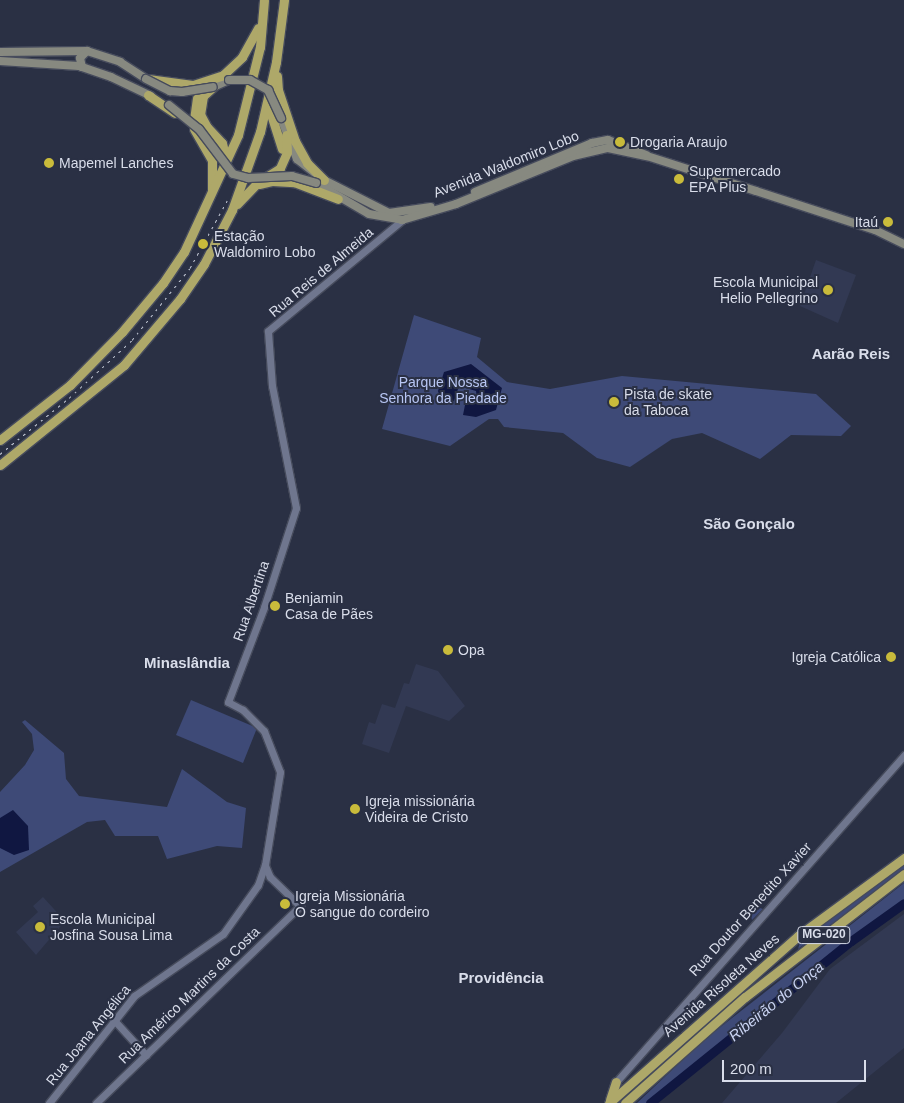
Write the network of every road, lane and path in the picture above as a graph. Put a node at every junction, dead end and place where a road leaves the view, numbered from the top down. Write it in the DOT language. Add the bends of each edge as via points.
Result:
graph roads {
  1 [pos="284,0"];
  2 [pos="264,3"];
  3 [pos="71,50"];
  4 [pos="86,51"];
  5 [pos="0,52"];
  6 [pos="0,62"];
  7 [pos="276,62"];
  8 [pos="71,65"];
  9 [pos="82,67"];
  10 [pos="223,74"];
  11 [pos="146,79"];
  12 [pos="213,87"];
  13 [pos="148,95"];
  14 [pos="269,106"];
  15 [pos="199,129"];
  16 [pos="286,135"];
  17 [pos="225,167"];
  18 [pos="254,177"];
  19 [pos="324,180"];
  20 [pos="252,187"];
  21 [pos="338,199"];
  22 [pos="209,202"];
  23 [pos="232,210"];
  24 [pos="400,216"];
  25 [pos="393,220"];
  26 [pos="389,231"];
  27 [pos="904,244"];
  28 [pos="0,440"];
  29 [pos="0,465"];
  30 [pos="296,508"];
  31 [pos="228,702"];
  32 [pos="904,755"];
  33 [pos="904,858"];
  34 [pos="266,861"];
  35 [pos="904,874"];
  36 [pos="262,876"];
  37 [pos="270,877"];
  38 [pos="113,1020"];
  39 [pos="146,1055"];
  40 [pos="616,1082"];
  41 [pos="49,1103"];
  42 [pos="96,1103"];
  43 [pos="609,1103"];
  44 [pos="625,1103"];
  1 -- 7 [label="highway"];
  2 -- 10 [label="highway" via="249,47"];
  2 -- 17 [label="highway" via="260,47 248,102"];
  3 -- 4 [label="main road"];
  3 -- 5 [label="main road"];
  3 -- 8 [label="main road" via="75,58"];
  4 -- 9 [label="main road" via="80,58"];
  4 -- 11 [label="main road" via="120,62"];
  6 -- 8 [label="main road"];
  7 -- 14 [label="highway"];
  7 -- 19 [label="highway" via="278,90 295,141 307,163"];
  8 -- 9 [label="main road"];
  9 -- 13 [label="main road" via="111,76"];
  10 -- 11 [label="highway" via="193,85"];
  10 -- 15 [label="highway" via="203,89 196,99 194,120"];
  11 -- 12 [label="main road, bridge" via="170,91"];
  12 -- 16 [label="main road, bridge" via="229,80 250,80 260,84 274,97"];
  12 -- 17 [label="highway, bridge" via="203,96 200,114 226,150"];
  13 -- 15 [label="main road, Avenida Waldomiro Lobo, bridge" via="169,105"];
  13 -- 22 [label="highway" via="185,121 202,140 213,166"];
  14 -- 18 [label="highway" via="282,152 271,169"];
  14 -- 23 [label="highway"];
  15 -- 18 [label="main road, Avenida Waldomiro Lobo, bridge" via="227,169 240,177"];
  16 -- 19 [label="main road, Avenida Waldomiro Lobo" via="296,158"];
  16 -- 20 [label="highway" via="285,161"];
  17 -- 22 [label="highway"];
  18 -- 21 [label="main road, Avenida Waldomiro Lobo, bridge" via="298,178 316,183"];
  19 -- 24 [label="main road, Avenida Waldomiro Lobo" via="372,207"];
  20 -- 21 [label="highway" via="272,181 294,182"];
  20 -- 23 [label="highway"];
  21 -- 25 [label="main road, Avenida Waldomiro Lobo" via="369,214"];
  22 -- 28 [label="highway" via="184,252 122,332 70,385"];
  23 -- 29 [label="highway" via="216,243 185,292 129,360"];
  24 -- 25 [label="main road, Avenida Waldomiro Lobo"];
  24 -- 26 [label="street, Rua Reis de Almeida"];
  24 -- 27 [label="main road, Avenida Waldomiro Lobo" via="456,204 593,149 608,148 647,156 875,230"];
  25 -- 26 [label="street, Rua Reis de Almeida"];
  26 -- 30 [label="street, Rua Reis de Almeida" via="268,331 272,386"];
  30 -- 31 [label="street, Rua Albertina" via="264,607"];
  31 -- 34 [label="street, Rua Joana Angélica" via="243,710 264,731 277,756 280,783"];
  32 -- 40 [label="street, Rua Doutor Benedito Xavier"];
  33 -- 43 [label="highway, Avenida Risoleta Neves / MG-020" via="798,936"];
  34 -- 36 [label="street, Rua Joana Angélica"];
  34 -- 37 [label="street"];
  35 -- 44 [label="highway, Avenida Risoleta Neves / MG-020" via="745,997"];
  36 -- 37 [label="street"];
  36 -- 38 [label="street, Rua Joana Angélica" via="252,898 223,934 155,979 134,996"];
  37 -- 39 [label="street, Rua Américo Martins da Costa" via="300,906"];
  38 -- 39 [label="street"];
  38 -- 41 [label="street, Rua Joana Angélica"];
  39 -- 42 [label="street, Rua Américo Martins da Costa"];
  40 -- 43 [label="highway"];
}
